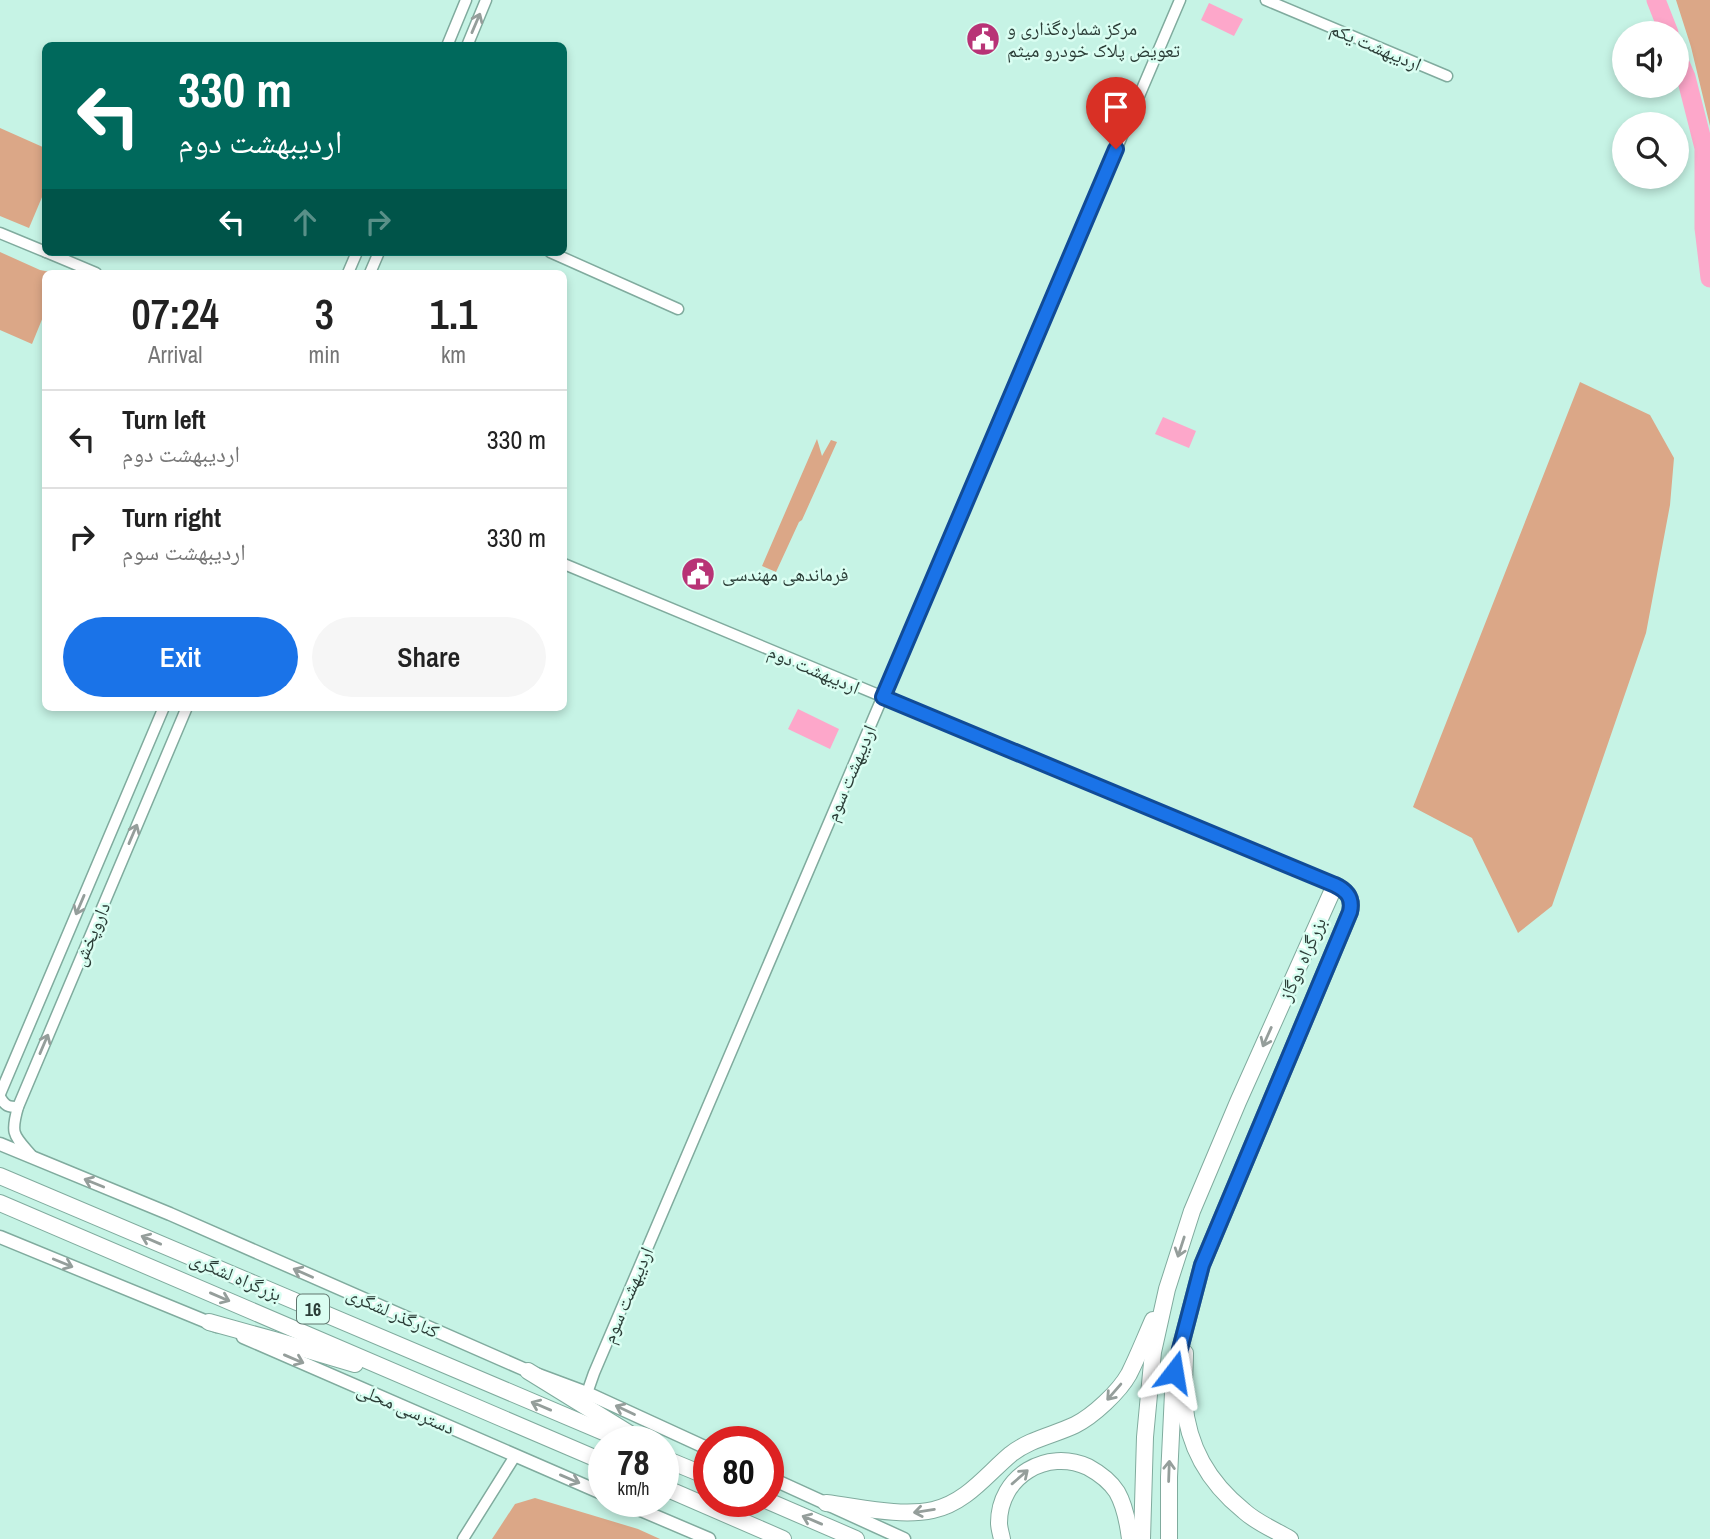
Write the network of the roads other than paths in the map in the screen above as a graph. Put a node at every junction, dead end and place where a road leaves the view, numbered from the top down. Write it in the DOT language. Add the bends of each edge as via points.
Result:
graph roads {
  1 [pos="466,0"];
  2 [pos="486,0"];
  3 [pos="1180,0"];
  4 [pos="1266,0"];
  5 [pos="449,42"];
  6 [pos="469,42"];
  7 [pos="1447,76"];
  8 [pos="0,233"];
  9 [pos="42,250"];
  10 [pos="56,256"];
  11 [pos="559,256"];
  12 [pos="89,270"];
  13 [pos="678,309"];
  14 [pos="567,565"];
  15 [pos="883,697"];
  16 [pos="162,711"];
  17 [pos="185,711"];
  18 [pos="1335,885"];
  19 [pos="0,1095"];
  20 [pos="18,1107"];
  21 [pos="0,1144"];
  22 [pos="34,1158"];
  23 [pos="0,1176"];
  24 [pos="0,1203"];
  25 [pos="0,1237"];
  26 [pos="1167,1289"];
  27 [pos="1186,1320"];
  28 [pos="209,1322"];
  29 [pos="528,1371"];
  30 [pos="431,1387"];
  31 [pos="587,1393"];
  32 [pos="589,1426"];
  33 [pos="617,1426"];
  34 [pos="693,1442"];
  35 [pos="588,1455"];
  36 [pos="515,1456"];
  37 [pos="784,1483"];
  38 [pos="588,1487"];
  39 [pos="679,1494"];
  40 [pos="826,1503"];
  41 [pos="784,1508"];
  42 [pos="657,1517"];
  43 [pos="464,1539"];
  44 [pos="709,1539"];
  45 [pos="783,1539"];
  46 [pos="856,1539"];
  47 [pos="904,1539"];
  48 [pos="1002,1539"];
  49 [pos="1130,1539"];
  50 [pos="1142,1539"];
  51 [pos="1169,1539"];
  52 [pos="1290,1539"];
  1 -- 5 [label="street"];
  6 -- 2 [label="street, one-way"];
  3 -- 15 [label="street, اردیبهشت سوم"];
  4 -- 7 [label="street, اردیبهشت یکم"];
  8 -- 9 [label="street"];
  10 -- 12 [label="street"];
  11 -- 13 [label="street"];
  14 -- 15 [label="street, اردیبهشت دوم"];
  15 -- 18 [label="street, اردیبهشت دوم"];
  15 -- 31 [label="street, اردیبهشت سوم"];
  16 -- 19 [label="street, داروپخش, one-way"];
  20 -- 17 [label="street, داروپخش, one-way"];
  18 -- 26 [label="highway, بزرگراه دوگاز, one-way" via="1192,1211"];
  18 -- 27 [label="highway, بزرگراه دوگاز" via="1349,896 1350,912 1202,1265"];
  19 -- 20 [label="street" via="4,1104"];
  20 -- 22 [label="street, داروپخش" via="15,1136"];
  21 -- 22 [label="main road, کنارگذر لشگری"];
  29 -- 22 [label="main road, کنارگذر لشگری, one-way"];
  32 -- 23 [label="highway, بزرگراه لشگری / 16, one-way"];
  24 -- 30 [label="highway, بزرگراه لشگری / 16, one-way"];
  25 -- 28 [label="main road, one-way"];
  26 -- 40 [label="highway, one-way" via="1128,1377 1104,1404 1077,1424 1013,1452 959,1499 912,1513"];
  26 -- 50 [label="highway, بزرگراه دوگاز" via="1152,1364"];
  51 -- 27 [label="highway, بزرگراه دوگاز, one-way" via="1174,1372"];
  27 -- 52 [label="highway" via="1184,1400 1188,1432 1202,1465 1246,1513"];
  28 -- 30 [label="highway"];
  28 -- 36 [label="main road, دسترسی محلی, one-way"];
  29 -- 31 [label="main road, کنارگذر لشگری"];
  29 -- 33 [label="highway"];
  30 -- 35 [label="highway, بزرگراه لشگری / 16"];
  34 -- 31 [label="main road, کنارگذر لشگری, one-way"];
  36 -- 38 [label="main road, دسترسی محلی, one-way"];
  36 -- 43 [label="street"];
  37 -- 40 [label="main road"];
  39 -- 45 [label="highway"];
  40 -- 47 [label="main road"];
  46 -- 41 [label="highway, one-way"];
  42 -- 44 [label="main road"];
  48 -- 49 [label="highway, one-way" via="999,1522 1011,1484 1026,1470 1050,1461 1077,1462 1099,1473 1116,1491"];
}
